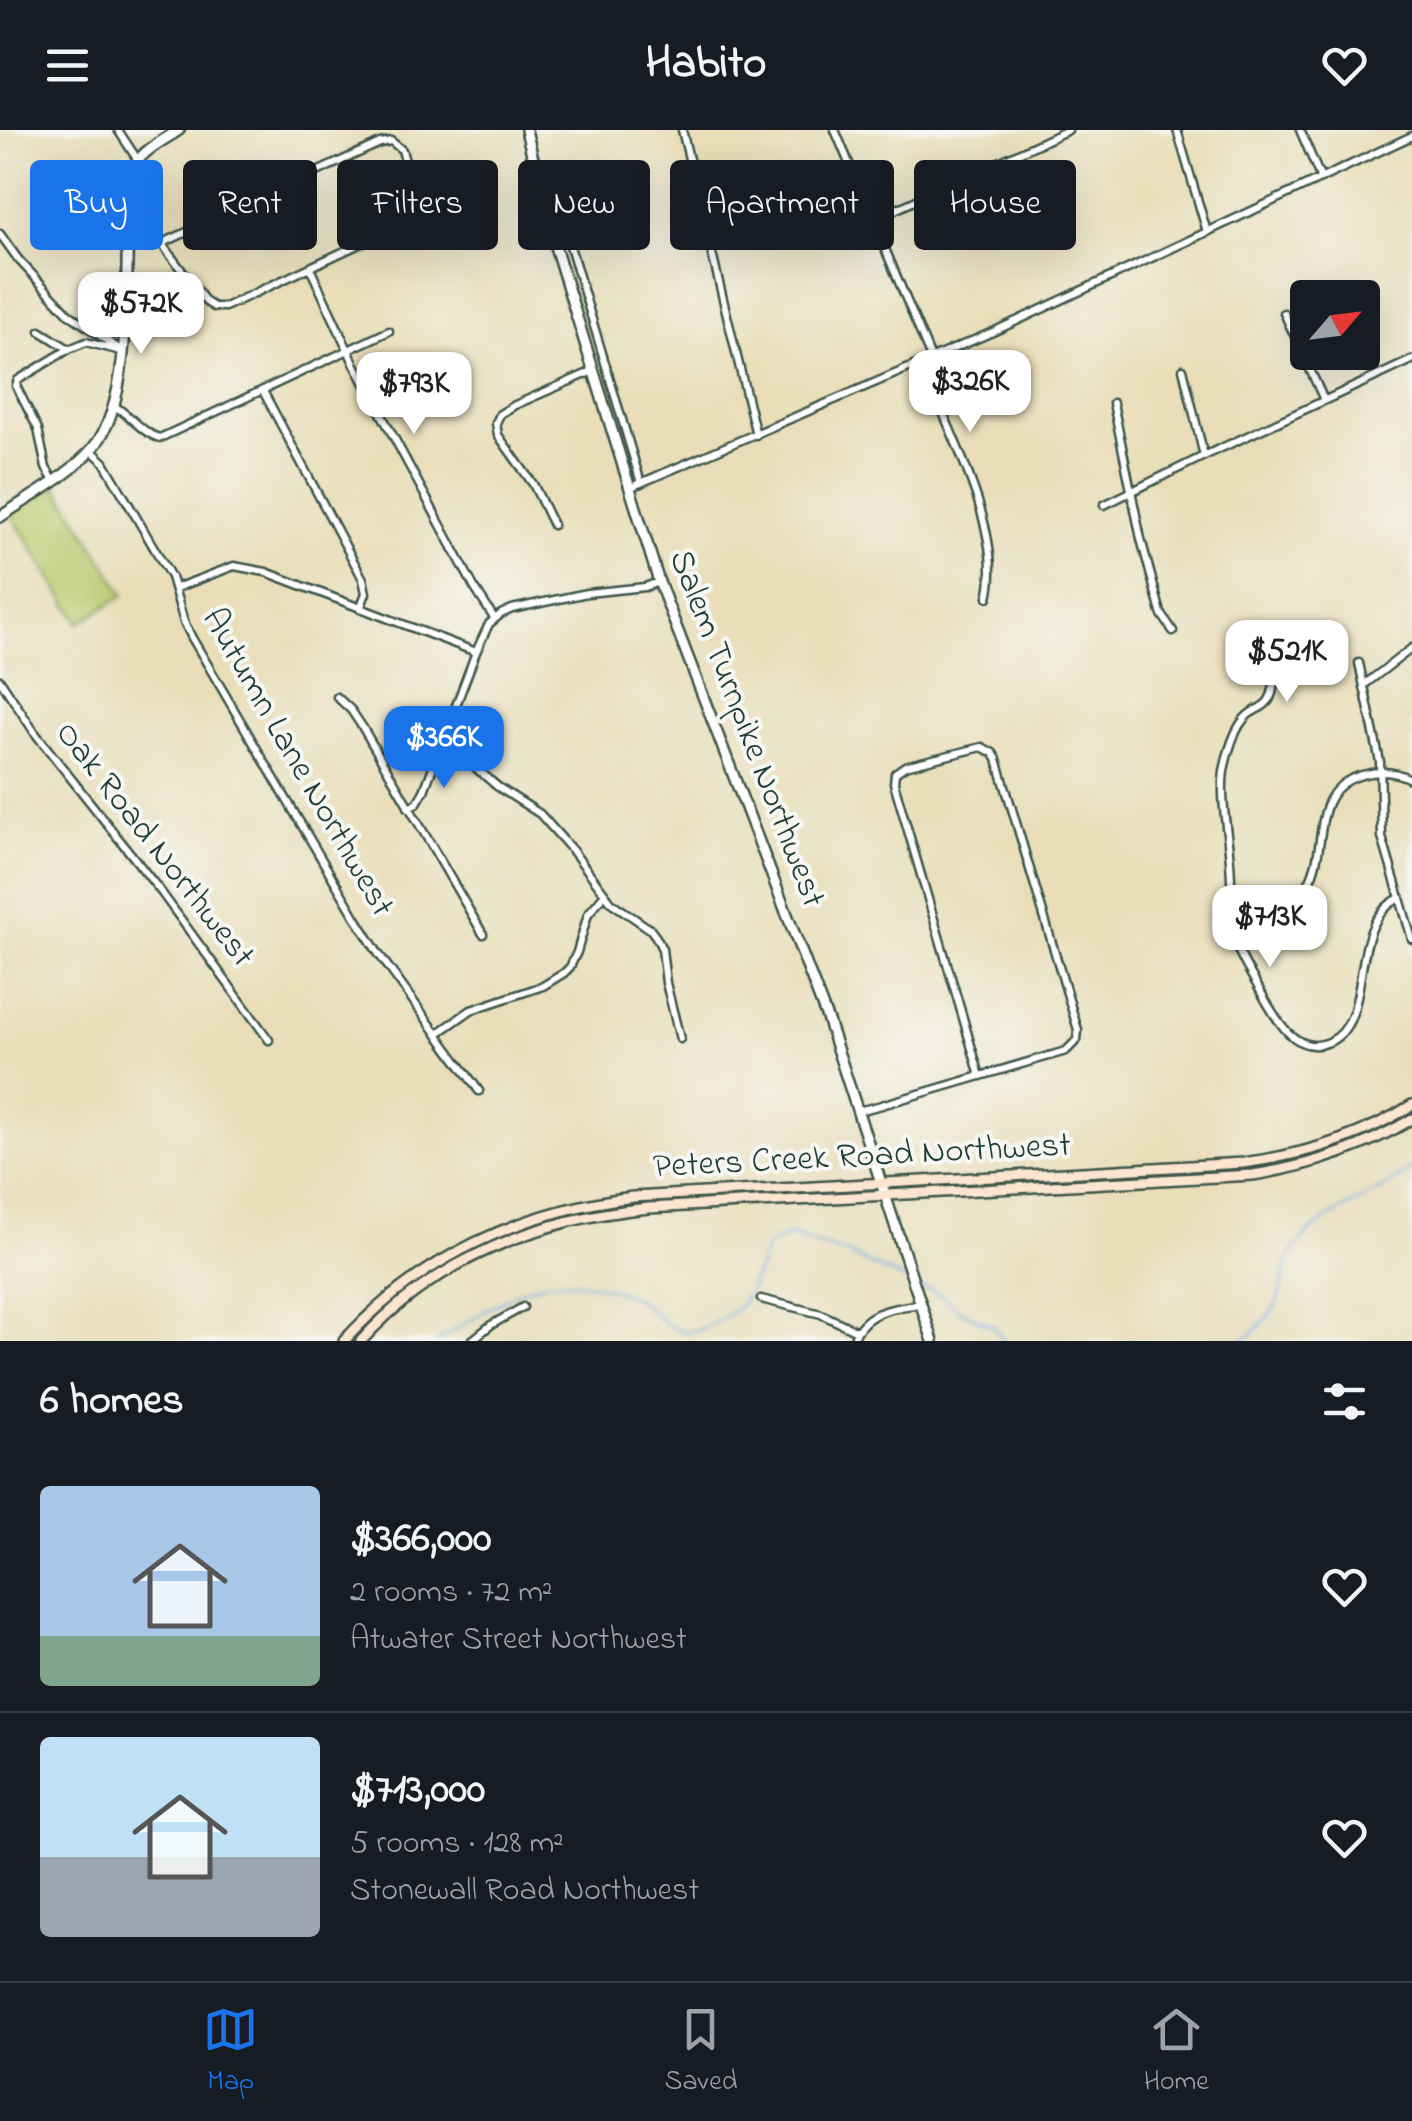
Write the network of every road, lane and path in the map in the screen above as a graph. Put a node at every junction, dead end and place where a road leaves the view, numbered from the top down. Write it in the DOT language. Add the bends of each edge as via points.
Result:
graph roads {
  1 [pos="118,130"];
  2 [pos="178,130"];
  3 [pos="526,130"];
  4 [pos="682,130"];
  5 [pos="835,130"];
  6 [pos="1068,130"];
  7 [pos="1178,130"];
  8 [pos="1300,130"];
  9 [pos="1412,136"];
  10 [pos="137,159"];
  11 [pos="848,160"];
  12 [pos="1321,179"];
  13 [pos="894,210"];
  14 [pos="1207,232"];
  15 [pos="0,234"];
  16 [pos="163,244"];
  17 [pos="126,250"];
  18 [pos="571,250"];
  19 [pos="886,250"];
  20 [pos="310,268"];
  21 [pos="1284,313"];
  22 [pos="40,331"];
  23 [pos="389,332"];
  24 [pos="68,350"];
  25 [pos="349,351"];
  26 [pos="122,352"];
  27 [pos="932,358"];
  28 [pos="1412,360"];
  29 [pos="921,362"];
  30 [pos="1183,369"];
  31 [pos="593,371"];
  32 [pos="262,390"];
  33 [pos="1324,400"];
  34 [pos="1113,403"];
  35 [pos="113,405"];
  36 [pos="756,435"];
  37 [pos="91,450"];
  38 [pos="1204,456"];
  39 [pos="54,481"];
  40 [pos="641,483"];
  41 [pos="628,488"];
  42 [pos="1132,492"];
  43 [pos="1104,505"];
  44 [pos="0,517"];
  45 [pos="554,525"];
  46 [pos="658,582"];
  47 [pos="176,588"];
  48 [pos="988,596"];
  49 [pos="360,609"];
  50 [pos="494,618"];
  51 [pos="1173,631"];
  52 [pos="1412,648"];
  53 [pos="476,652"];
  54 [pos="1358,663"];
  55 [pos="1274,666"];
  56 [pos="0,680"];
  57 [pos="1364,686"];
  58 [pos="337,696"];
  59 [pos="444,742"];
  60 [pos="1380,772"];
  61 [pos="1412,780"];
  62 [pos="408,807"];
  63 [pos="604,895"];
  64 [pos="1400,898"];
  65 [pos="1234,926"];
  66 [pos="483,934"];
  67 [pos="1412,938"];
  68 [pos="437,1034"];
  69 [pos="269,1040"];
  70 [pos="680,1040"];
  71 [pos="980,1076"];
  72 [pos="478,1090"];
  73 [pos="1412,1105"];
  74 [pos="858,1111"];
  75 [pos="1412,1119"];
  76 [pos="881,1184"];
  77 [pos="885,1196"];
  78 [pos="762,1300"];
  79 [pos="921,1301"];
  80 [pos="523,1307"];
  81 [pos="857,1331"];
  82 [pos="344,1341"];
  83 [pos="361,1341"];
  84 [pos="471,1341"];
  85 [pos="854,1341"];
  86 [pos="933,1341"];
  1 -- 10 [label="street"];
  2 -- 10 [label="street"];
  3 -- 31 [label="street, Salem Turnpike Northwest"];
  4 -- 36 [label="street"];
  5 -- 11 [label="street"];
  6 -- 13 [label="street"];
  7 -- 14 [label="street"];
  8 -- 12 [label="street"];
  9 -- 12 [label="street"];
  12 -- 14 [label="street"];
  14 -- 27 [label="street"];
  15 -- 26 [label="street" via="69,314"];
  16 -- 20 [label="street" via="214,307"];
  16 -- 20 [label="street" via="386,141 400,146 417,204 413,220"];
  17 -- 26 [label="street"];
  18 -- 40 [label="street"];
  19 -- 27 [label="street"];
  20 -- 25 [label="street"];
  21 -- 33 [label="street"];
  22 -- 24 [label="street"];
  23 -- 25 [label="street"];
  24 -- 26 [label="street" via="86,342"];
  24 -- 39 [label="street" via="16,386"];
  25 -- 32 [label="street"];
  25 -- 50 [label="street"];
  26 -- 35 [label="street"];
  27 -- 29 [label="street"];
  28 -- 33 [label="street"];
  29 -- 36 [label="street"];
  29 -- 48 [label="street" via="985,520"];
  30 -- 38 [label="street"];
  31 -- 41 [label="street, Salem Turnpike Northwest"];
  31 -- 45 [label="street" via="514,405 496,423"];
  32 -- 35 [label="street" via="160,438"];
  32 -- 49 [label="street" via="363,580"];
  33 -- 38 [label="street"];
  34 -- 42 [label="street"];
  35 -- 37 [label="street"];
  36 -- 40 [label="street"];
  37 -- 39 [label="street"];
  37 -- 47 [label="street, Autumn Lane Northwest"];
  38 -- 42 [label="street"];
  39 -- 44 [label="street"];
  40 -- 41 [label="street"];
  41 -- 46 [label="street, Salem Turnpike Northwest"];
  42 -- 43 [label="street"];
  42 -- 51 [label="street" via="1161,613"];
  46 -- 50 [label="street" via="539,603"];
  46 -- 74 [label="street, Salem Turnpike Northwest"];
  47 -- 49 [label="street" via="240,566"];
  47 -- 68 [label="street, Autumn Lane Northwest" via="184,622 274,779 368,938"];
  49 -- 53 [label="street"];
  50 -- 53 [label="street"];
  52 -- 57 [label="street"];
  53 -- 59 [label="street"];
  54 -- 57 [label="street"];
  55 -- 65 [label="street" via="1270,700 1237,733 1224,774"];
  56 -- 69 [label="street, Oak Road Northwest"];
  57 -- 60 [label="street"];
  58 -- 62 [label="street"];
  59 -- 62 [label="street" via="420,798"];
  59 -- 63 [label="street" via="540,814"];
  60 -- 61 [label="street"];
  60 -- 64 [label="street" via="1380,826"];
  60 -- 65 [label="street" via="1350,780 1330,799 1313,872 1298,897"];
  62 -- 66 [label="street"];
  63 -- 68 [label="street" via="588,914 564,973 471,1010"];
  63 -- 70 [label="street" via="659,941"];
  64 -- 65 [label="street" via="1371,929 1346,1028 1322,1044 1303,1043 1281,1024 1238,948"];
  64 -- 67 [label="street"];
  68 -- 72 [label="street, Autumn Lane Northwest"];
  71 -- 71 [label="street" via="894,786 901,767 982,747 996,757 1078,1030 1066,1052"];
  71 -- 74 [label="street"];
  73 -- 76 [label="main road, Peters Creek Road Northwest" via="1336,1142 1258,1162"];
  74 -- 76 [label="street, Salem Turnpike Northwest"];
  75 -- 77 [label="main road, Peters Creek Road Northwest" via="1326,1159 1253,1175"];
  76 -- 77 [label="street, Salem Turnpike Northwest"];
  76 -- 82 [label="main road, Peters Creek Road Northwest" via="633,1198 537,1216 424,1272"];
  77 -- 79 [label="street, Salem Turnpike Northwest"];
  77 -- 83 [label="main road, Peters Creek Road Northwest" via="620,1211 558,1223 463,1262"];
  78 -- 81 [label="street"];
  79 -- 81 [label="street" via="875,1314"];
  79 -- 86 [label="street, Salem Turnpike Northwest"];
  80 -- 84 [label="street"];
  81 -- 85 [label="street"];
}
